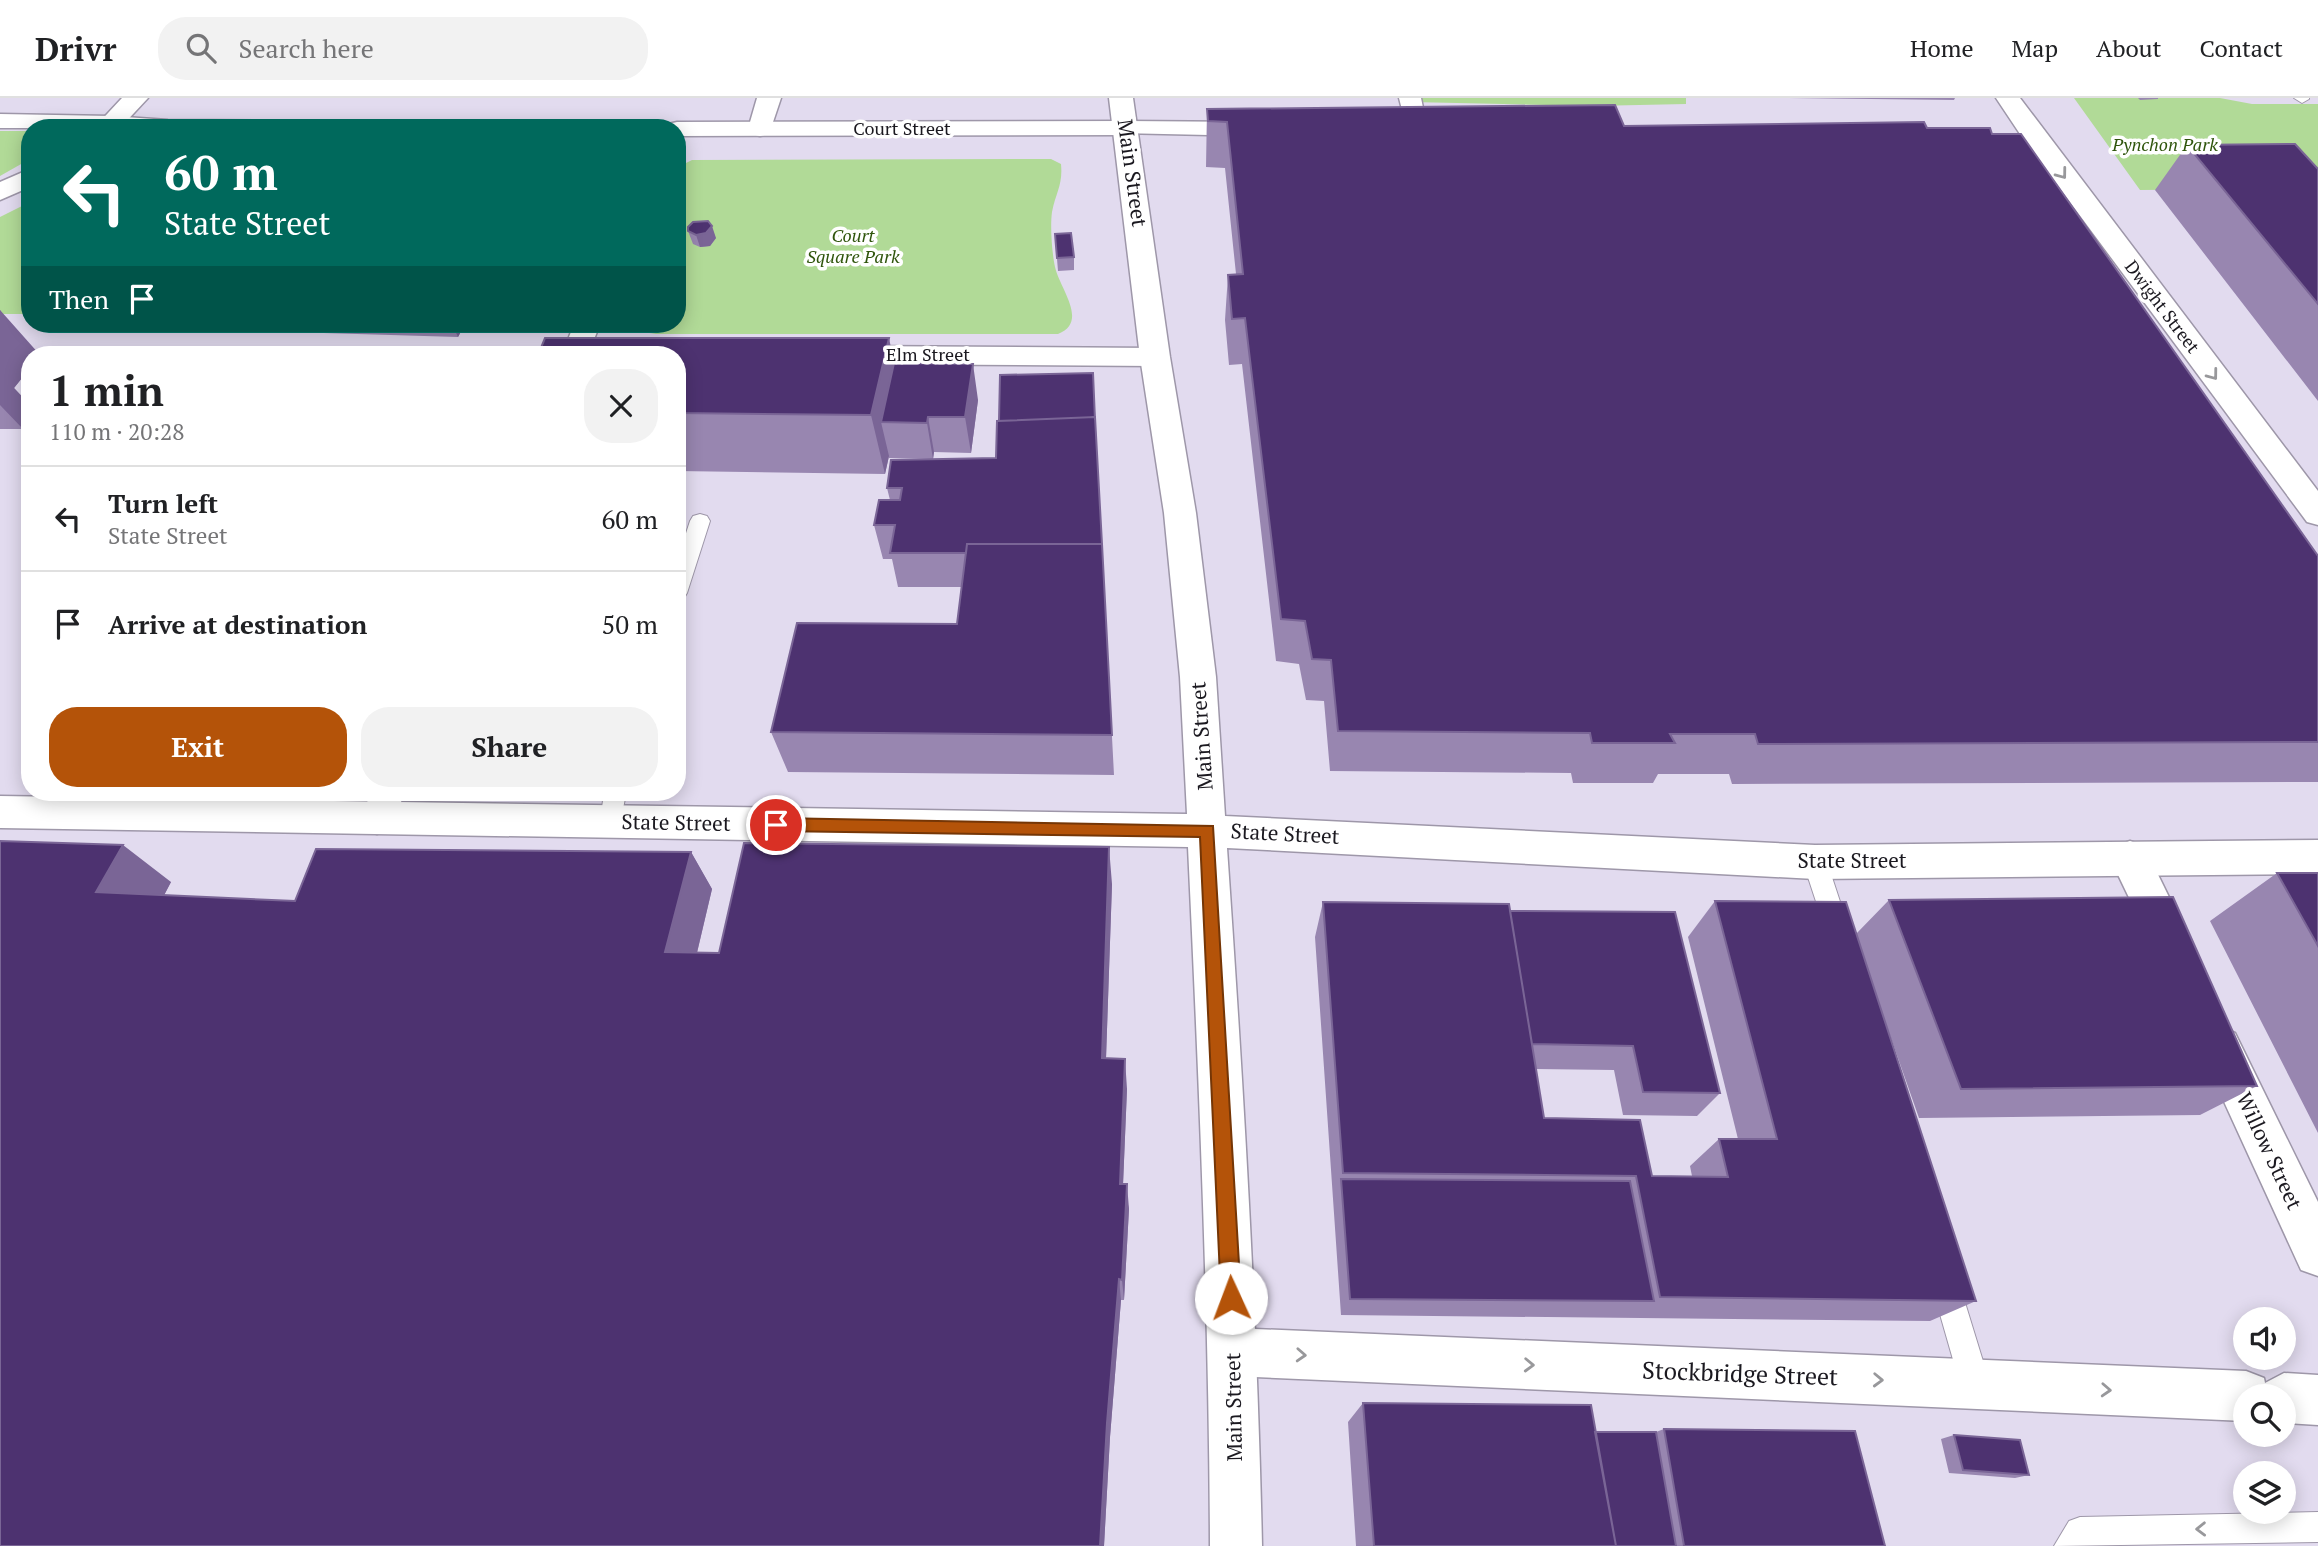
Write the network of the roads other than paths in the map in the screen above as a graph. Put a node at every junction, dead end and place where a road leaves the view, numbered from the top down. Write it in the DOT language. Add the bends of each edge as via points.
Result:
graph roads {
  1 [pos="136,98"];
  2 [pos="769,98"];
  3 [pos="1410,98"];
  4 [pos="2008,98"];
  5 [pos="1124,113"];
  6 [pos="114,119"];
  7 [pos="0,121"];
  8 [pos="21,122"];
  9 [pos="686,129"];
  10 [pos="760,129"];
  11 [pos="1280,130"];
  12 [pos="1390,132"];
  13 [pos="21,182"];
  14 [pos="0,192"];
  15 [pos="813,355"];
  16 [pos="1155,357"];
  17 [pos="2318,514"];
  18 [pos="700,521"];
  19 [pos="686,565"];
  20 [pos="382,806"];
  21 [pos="613,808"];
  22 [pos="0,812"];
  23 [pos="1208,831"];
  24 [pos="2318,857"];
  25 [pos="2130,858"];
  26 [pos="1815,862"];
  27 [pos="1846,957"];
  28 [pos="2188,978"];
  29 [pos="2205,1016"];
  30 [pos="2318,1254"];
  31 [pos="1939,1264"];
  32 [pos="1233,1352"];
  33 [pos="1975,1384"];
  34 [pos="2233,1395"];
  35 [pos="2296,1399"];
  36 [pos="2318,1400"];
  37 [pos="2318,1527"];
  38 [pos="1236,1546"];
  39 [pos="2070,1546"];
  1 -- 6 [label="main road"];
  2 -- 10 [label="main road"];
  3 -- 12 [label="street" via="1425,132"];
  4 -- 17 [label="main road, Dwight Street, one-way" via="2022,135"];
  5 -- 10 [label="main road, Court Street"];
  5 -- 11 [label="street"];
  5 -- 16 [label="main road, Main Street"];
  7 -- 8 [label="main road"];
  9 -- 10 [label="main road, Court Street"];
  13 -- 14 [label="main road"];
  15 -- 16 [label="street, Elm Street"];
  16 -- 23 [label="main road, Main Street" via="1192,609"];
  18 -- 19 [label="lane"];
  20 -- 21 [label="main road, State Street"];
  20 -- 22 [label="main road, State Street"];
  21 -- 23 [label="main road, State Street"];
  23 -- 26 [label="main road, State Street"];
  23 -- 32 [label="main road, Main Street"];
  24 -- 25 [label="main road, State Street"];
  25 -- 26 [label="main road, State Street"];
  25 -- 28 [label="main road"];
  26 -- 27 [label="lane"];
  29 -- 30 [label="main road, Willow Street"];
  31 -- 33 [label="lane"];
  32 -- 33 [label="main road, Stockbridge Street, one-way"];
  32 -- 38 [label="main road, Main Street"];
  33 -- 34 [label="main road, Stockbridge Street, one-way"];
  35 -- 36 [label="main road"];
  37 -- 39 [label="lane, one-way" via="2080,1532"];
}
